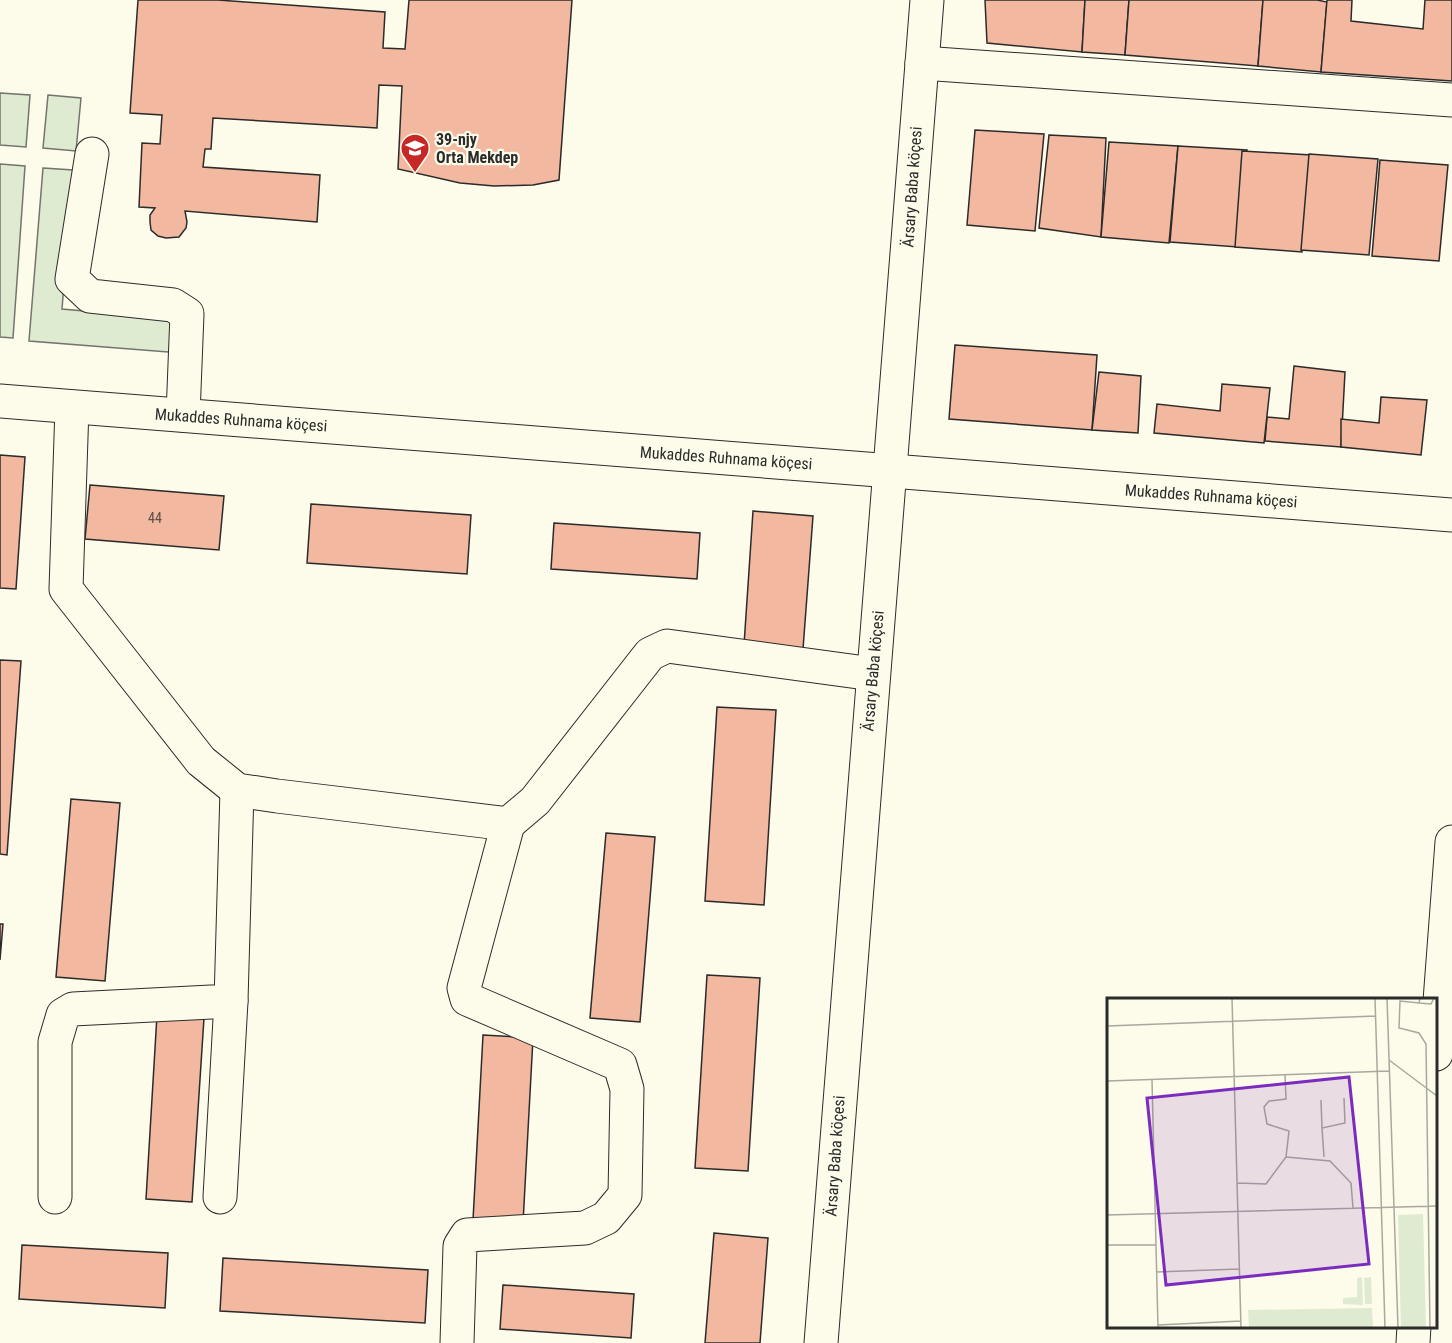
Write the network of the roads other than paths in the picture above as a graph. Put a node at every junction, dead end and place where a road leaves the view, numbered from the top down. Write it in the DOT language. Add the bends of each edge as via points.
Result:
graph roads {
  1 [pos="927,0"];
  2 [pos="922,63"];
  3 [pos="1452,100"];
  4 [pos="92,154"];
  5 [pos="0,401"];
  6 [pos="72,407"];
  7 [pos="183,415"];
  8 [pos="890,471"];
  9 [pos="1452,515"];
  10 [pos="873,674"];
  11 [pos="237,790"];
  12 [pos="508,824"];
  13 [pos="1452,842"];
  14 [pos="231,1001"];
  15 [pos="1437,1041"];
  16 [pos="55,1197"];
  17 [pos="220,1197"];
  18 [pos="1414,1328"];
  19 [pos="457,1343"];
  20 [pos="821,1343"];
  21 [pos="1413,1343"];
  1 -- 2 [label="street, Ärsary Baba köçesi"];
  2 -- 3 [label="street"];
  2 -- 8 [label="street, Ärsary Baba köçesi"];
  4 -- 7 [label="street" via="72,279 90,296 173,305 186,314"];
  5 -- 6 [label="street, Mukaddes Ruhnama köçesi"];
  6 -- 7 [label="street, Mukaddes Ruhnama köçesi"];
  6 -- 11 [label="street" via="66,590 201,761"];
  7 -- 8 [label="street, Mukaddes Ruhnama köçesi"];
  8 -- 9 [label="street, Mukaddes Ruhnama köçesi"];
  8 -- 10 [label="street, Ärsary Baba köçesi"];
  10 -- 12 [label="street" via="667,646 650,654 535,801"];
  10 -- 20 [label="street, Ärsary Baba köçesi"];
  11 -- 12 [label="street"];
  11 -- 14 [label="street"];
  12 -- 19 [label="street" via="464,988 467,999 620,1065 627,1089 625,1195 606,1218 585,1228 466,1235 460,1246"];
  13 -- 15 [label="street"];
  14 -- 16 [label="street" via="73,1009 63,1015 56,1042"];
  14 -- 17 [label="street"];
  18 -- 21 [label="street"];
}
